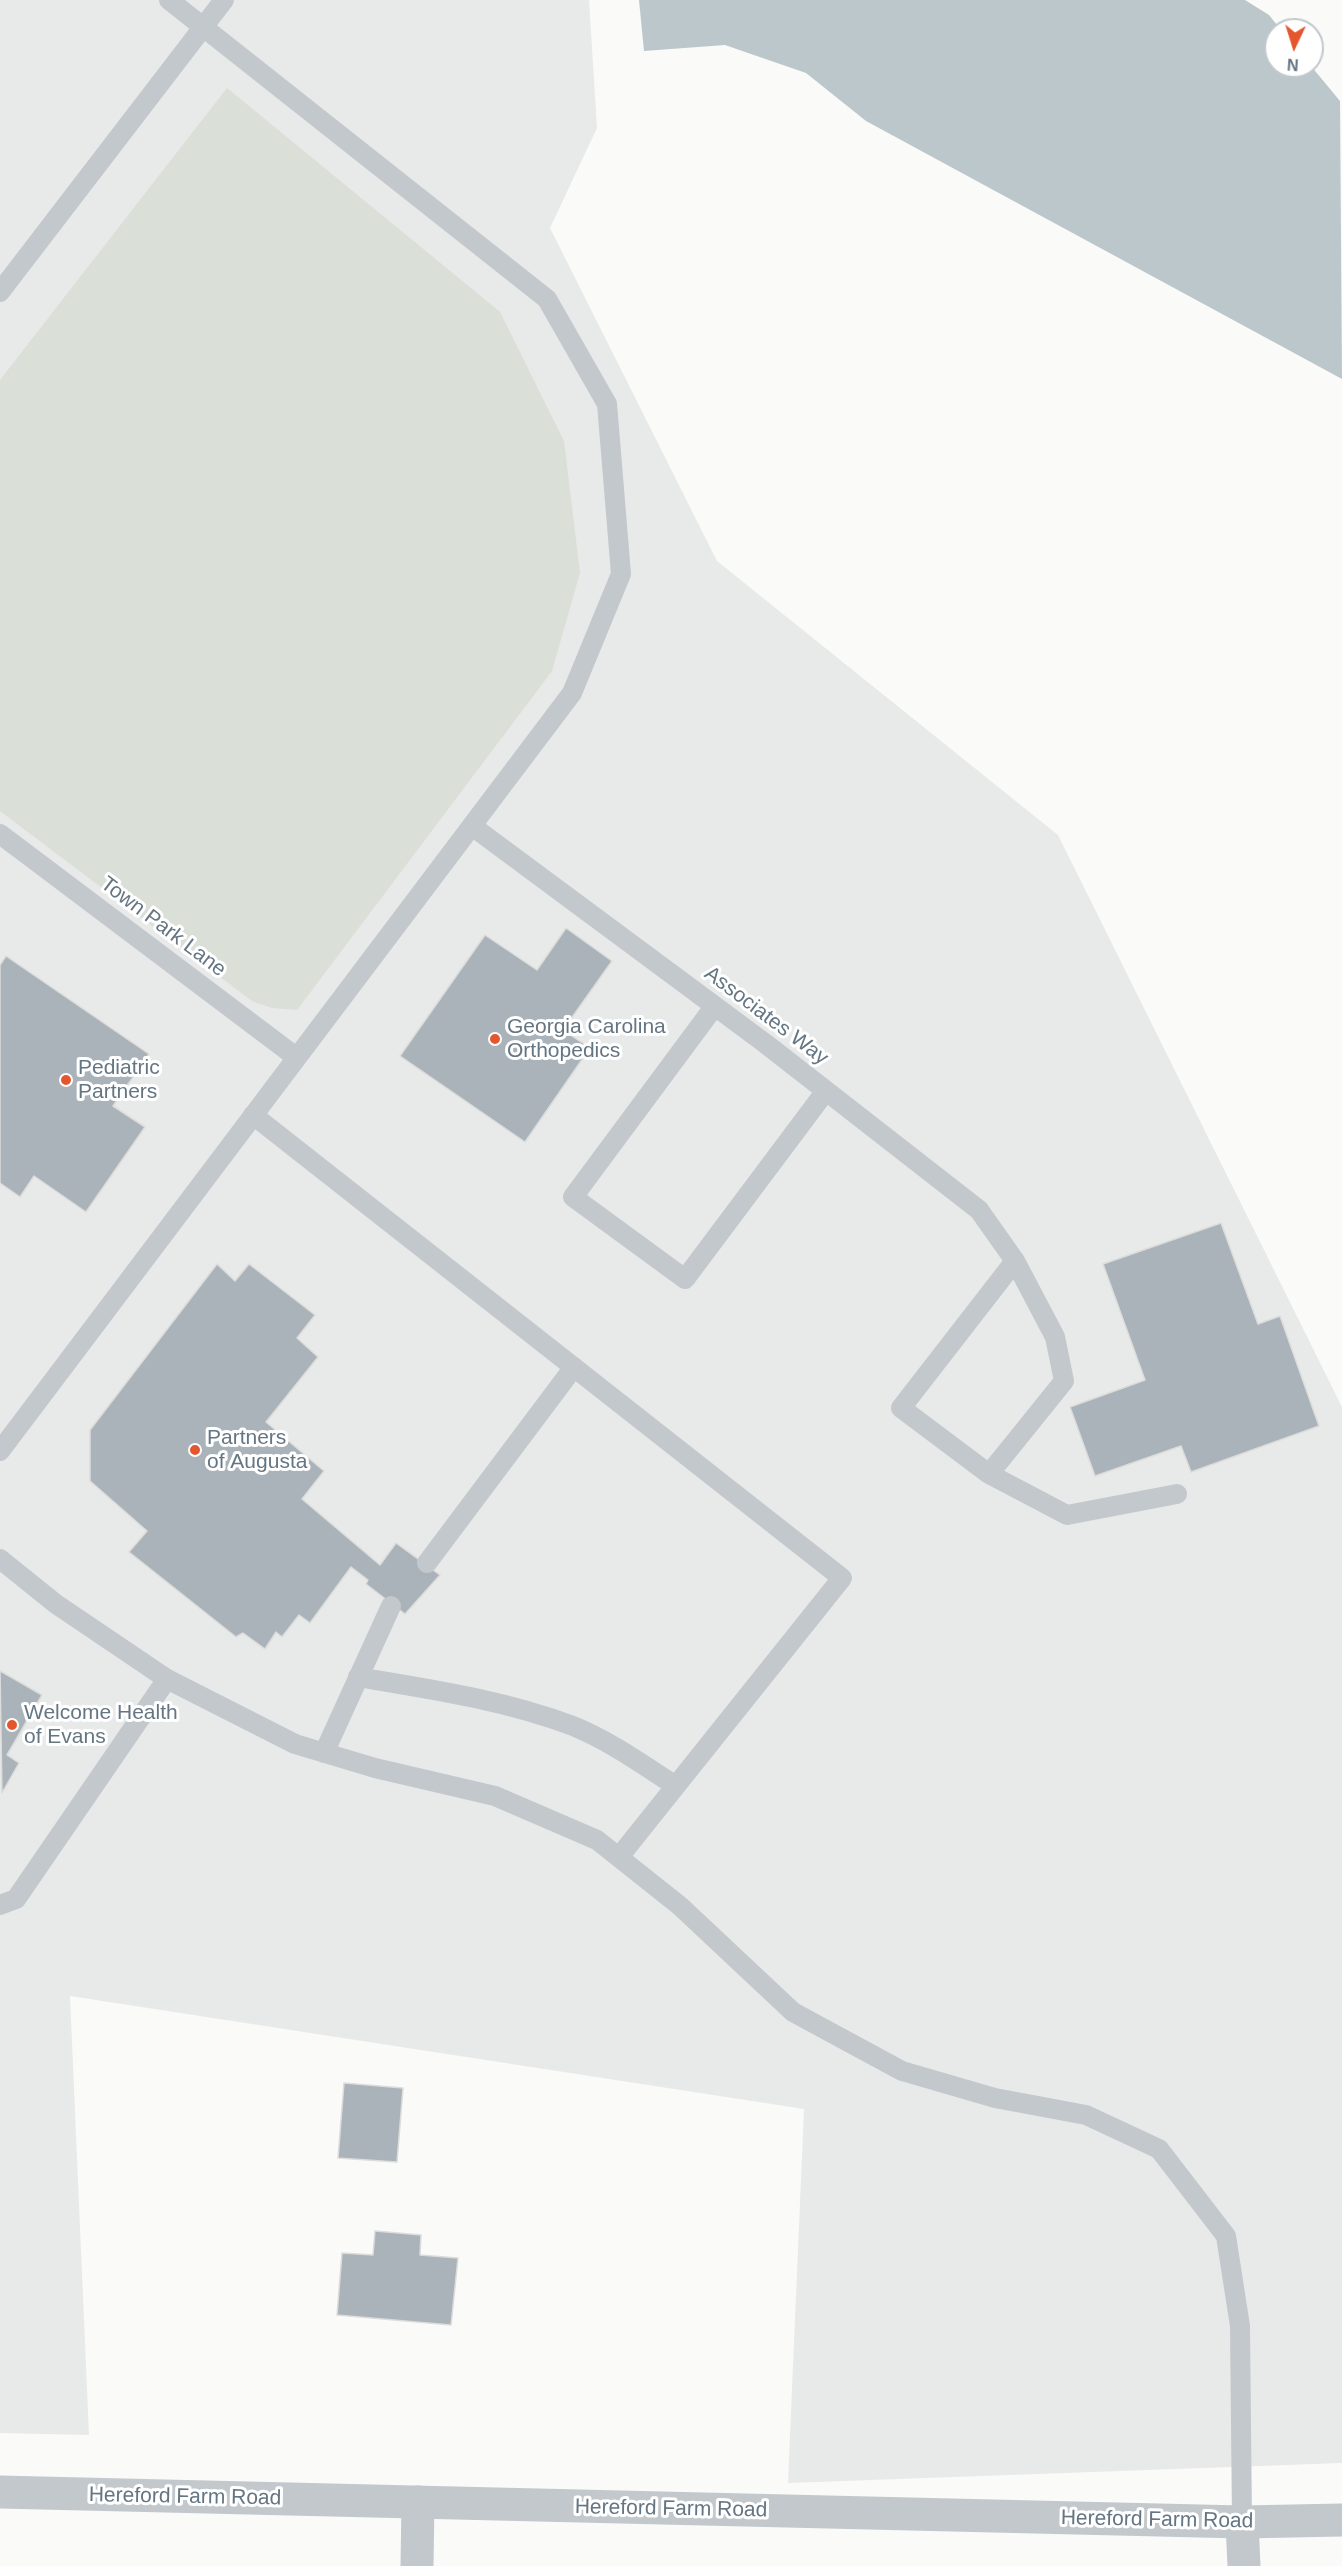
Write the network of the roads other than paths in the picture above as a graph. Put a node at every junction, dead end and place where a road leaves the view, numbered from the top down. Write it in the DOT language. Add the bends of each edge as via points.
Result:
graph roads {
  1 [pos="169,0"];
  2 [pos="224,0"];
  3 [pos="204,28"];
  4 [pos="0,292"];
  5 [pos="472,826"];
  6 [pos="0,834"];
  7 [pos="714,1006"];
  8 [pos="296,1058"];
  9 [pos="825,1092"];
  10 [pos="253,1115"];
  11 [pos="1015,1261"];
  12 [pos="573,1367"];
  13 [pos="0,1451"];
  14 [pos="989,1474"];
  15 [pos="1176,1494"];
  16 [pos="0,1559"];
  17 [pos="427,1563"];
  18 [pos="391,1606"];
  19 [pos="358,1677"];
  20 [pos="167,1678"];
  21 [pos="324,1753"];
  22 [pos="676,1786"];
  23 [pos="619,1857"];
  24 [pos="0,1905"];
  25 [pos="0,2492"];
  26 [pos="418,2502"];
  27 [pos="1342,2520"];
  28 [pos="1242,2522"];
  29 [pos="417,2566"];
  30 [pos="1244,2566"];
  1 -- 3 [label="lane"];
  2 -- 3 [label="lane"];
  3 -- 4 [label="lane"];
  3 -- 5 [label="lane" via="547,299 607,404 621,574 572,693"];
  5 -- 7 [label="lane, Associates Way"];
  5 -- 8 [label="lane"];
  6 -- 8 [label="lane, Town Park Lane"];
  7 -- 9 [label="lane, Associates Way"];
  7 -- 9 [label="lane" via="573,1197 685,1279"];
  8 -- 10 [label="lane"];
  9 -- 11 [label="lane, Associates Way" via="979,1210"];
  10 -- 12 [label="lane"];
  10 -- 13 [label="lane"];
  11 -- 14 [label="lane, Associates Way" via="1055,1337 1064,1381"];
  11 -- 14 [label="lane" via="901,1408"];
  12 -- 17 [label="lane"];
  12 -- 22 [label="lane" via="842,1578"];
  14 -- 15 [label="lane" via="1067,1515"];
  16 -- 20 [label="lane" via="56,1604"];
  18 -- 19 [label="lane"];
  19 -- 21 [label="lane"];
  19 -- 22 [label="lane" via="445,1691 574,1727 624,1752"];
  20 -- 21 [label="lane" via="295,1744"];
  20 -- 24 [label="lane" via="16,1899"];
  21 -- 23 [label="lane" via="495,1796 597,1840"];
  22 -- 23 [label="lane"];
  23 -- 28 [label="lane" via="680,1906 793,2012 892,2066 995,2098 1086,2115 1159,2149 1226,2236 1240,2326"];
  25 -- 26 [label="street, Hereford Farm Road"];
  26 -- 28 [label="street, Hereford Farm Road"];
  26 -- 29 [label="street"];
  27 -- 28 [label="street, Hereford Farm Road"];
  28 -- 30 [label="street"];
}
